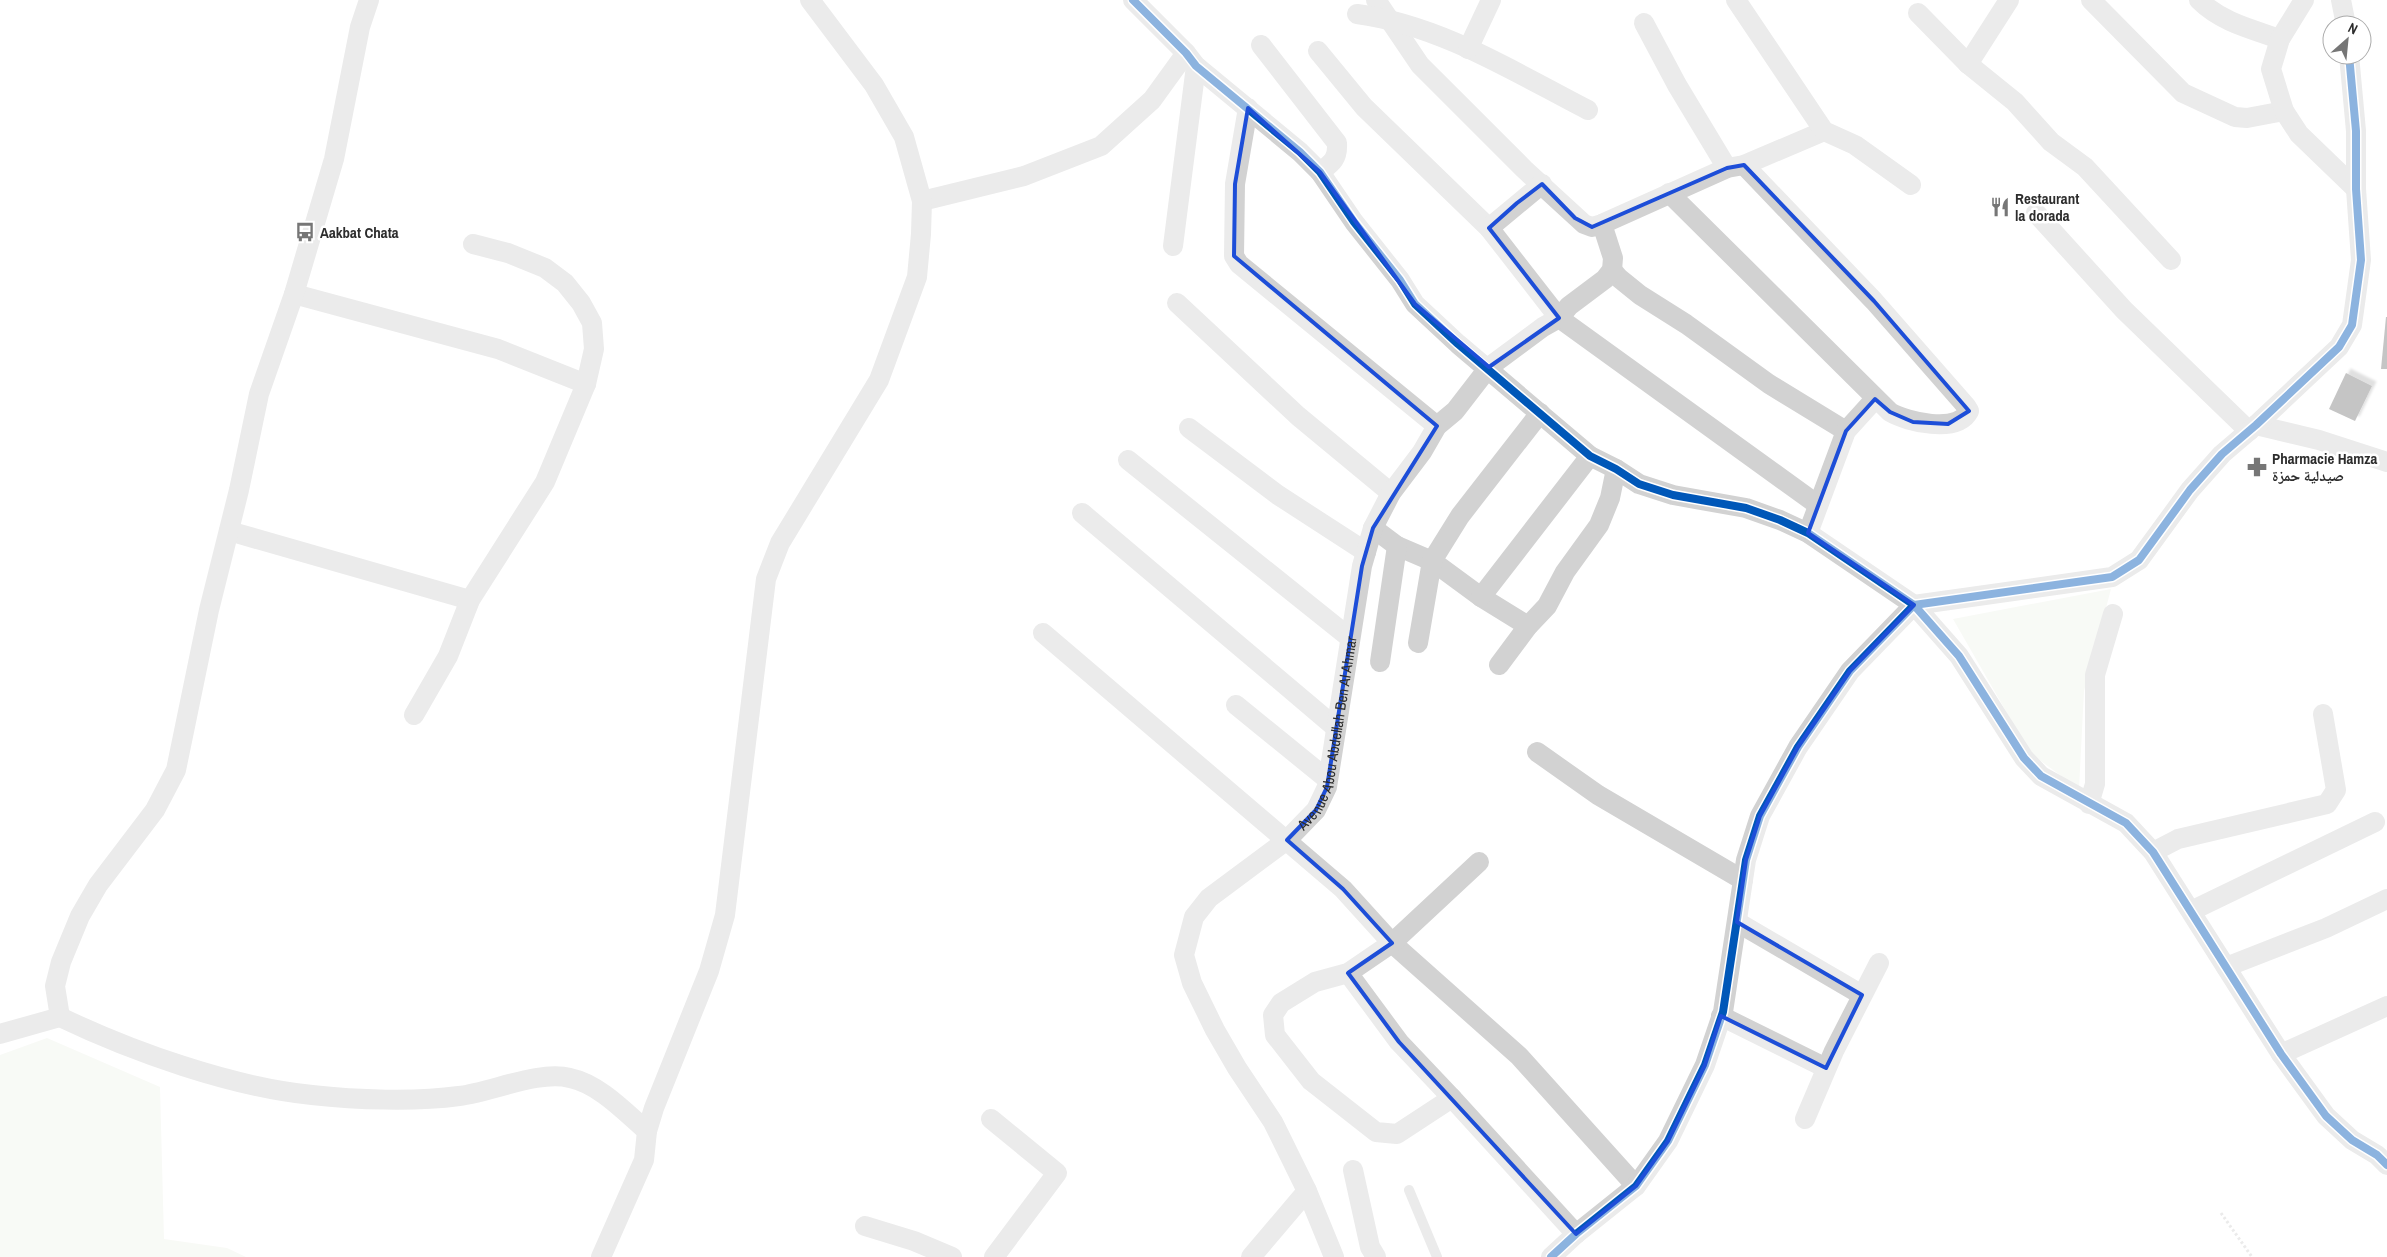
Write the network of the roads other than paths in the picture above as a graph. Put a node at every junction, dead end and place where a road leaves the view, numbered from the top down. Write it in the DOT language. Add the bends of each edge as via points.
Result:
graph roads {
  1 [pos="369,0"];
  2 [pos="810,0"];
  3 [pos="1376,0"];
  4 [pos="1491,0"];
  5 [pos="1736,0"];
  6 [pos="2009,0"];
  7 [pos="2091,0"];
  8 [pos="2199,0"];
  9 [pos="2304,0"];
  10 [pos="2341,0"];
  11 [pos="1143,3"];
  12 [pos="1918,13"];
  13 [pos="1357,14"];
  14 [pos="2344,15"];
  15 [pos="1389,18"];
  16 [pos="1644,23"];
  17 [pos="2280,39"];
  18 [pos="1261,45"];
  19 [pos="1468,49"];
  20 [pos="1318,51"];
  21 [pos="1191,59"];
  22 [pos="1968,64"];
  23 [pos="2350,65"];
  24 [pos="1248,108"];
  25 [pos="1588,110"];
  26 [pos="2284,111"];
  27 [pos="1824,131"];
  28 [pos="1735,166"];
  29 [pos="1320,172"];
  30 [pos="1542,184"];
  31 [pos="1912,185"];
  32 [pos="2356,189"];
  33 [pos="1669,193"];
  34 [pos="922,201"];
  35 [pos="2036,213"];
  36 [pos="1602,224"];
  37 [pos="1489,228"];
  38 [pos="473,244"];
  39 [pos="1173,246"];
  40 [pos="2172,260"];
  41 [pos="1612,270"];
  42 [pos="294,294"];
  43 [pos="1176,303"];
  44 [pos="1559,318"];
  45 [pos="1489,368"];
  46 [pos="586,384"];
  47 [pos="1875,399"];
  48 [pos="1540,413"];
  49 [pos="1437,426"];
  50 [pos="1189,428"];
  51 [pos="2253,428"];
  52 [pos="1846,430"];
  53 [pos="1590,456"];
  54 [pos="1128,460"];
  55 [pos="2387,462"];
  56 [pos="1616,469"];
  57 [pos="1391,493"];
  58 [pos="1818,505"];
  59 [pos="1082,513"];
  60 [pos="1373,528"];
  61 [pos="228,531"];
  62 [pos="1808,533"];
  63 [pos="1397,546"];
  64 [pos="1366,552"];
  65 [pos="1432,561"];
  66 [pos="1482,597"];
  67 [pos="470,600"];
  68 [pos="1914,605"];
  69 [pos="2113,614"];
  70 [pos="1528,626"];
  71 [pos="1043,633"];
  72 [pos="1350,638"];
  73 [pos="1418,643"];
  74 [pos="1380,662"];
  75 [pos="1499,665"];
  76 [pos="1236,705"];
  77 [pos="414,714"];
  78 [pos="2323,714"];
  79 [pos="1336,727"];
  80 [pos="1537,752"];
  81 [pos="1327,779"];
  82 [pos="2089,804"];
  83 [pos="2375,822"];
  84 [pos="1287,840"];
  85 [pos="2153,852"];
  86 [pos="1479,862"];
  87 [pos="1743,880"];
  88 [pos="2387,899"];
  89 [pos="2191,911"];
  90 [pos="1737,922"];
  91 [pos="1392,943"];
  92 [pos="1879,963"];
  93 [pos="2226,967"];
  94 [pos="1348,973"];
  95 [pos="1862,995"];
  96 [pos="2387,1006"];
  97 [pos="1721,1016"];
  98 [pos="60,1017"];
  99 [pos="0,1034"];
  100 [pos="2281,1054"];
  101 [pos="1826,1068"];
  102 [pos="1452,1098"];
  103 [pos="991,1119"];
  104 [pos="1805,1119"];
  105 [pos="647,1131"];
  106 [pos="2387,1165"];
  107 [pos="1354,1170"];
  108 [pos="1636,1186"];
  109 [pos="1307,1190"];
  110 [pos="1409,1190"];
  111 [pos="865,1226"];
  112 [pos="1576,1234"];
  113 [pos="601,1257"];
  114 [pos="952,1257"];
  115 [pos="994,1257"];
  116 [pos="1251,1257"];
  117 [pos="1334,1257"];
  118 [pos="1376,1257"];
  119 [pos="1437,1257"];
  120 [pos="1550,1257"];
  1 -- 42 [label="street" via="360,27 334,159"];
  2 -- 34 [label="street" via="874,85 904,137"];
  3 -- 15 [label="street"];
  4 -- 19 [label="street"];
  5 -- 27 [label="street"];
  6 -- 22 [label="street"];
  7 -- 26 [label="street" via="2183,93 2235,117"];
  8 -- 17 [label="street" via="2210,12 2232,23"];
  9 -- 17 [label="street"];
  10 -- 14 [label="street"];
  11 -- 21 [label="street"];
  12 -- 22 [label="street"];
  13 -- 15 [label="street"];
  15 -- 19 [label="street"];
  15 -- 30 [label="street" via="1420,65"];
  16 -- 28 [label="street" via="1677,84"];
  17 -- 26 [label="street" via="2271,69"];
  18 -- 29 [label="street" via="1337,143 1335,160"];
  19 -- 25 [label="street"];
  20 -- 37 [label="street" via="1364,108"];
  21 -- 24 [label="street"];
  21 -- 34 [label="street" via="1101,146 1024,176"];
  21 -- 39 [label="street"];
  22 -- 40 [label="street" via="2015,102 2050,142 2085,167"];
  23 -- 32 [label="street" via="2356,131"];
  24 -- 29 [label="street"];
  24 -- 49 [label="street" via="1234,184 1234,256 1239,264"];
  26 -- 32 [label="street" via="2299,134"];
  27 -- 28 [label="street"];
  27 -- 31 [label="street" via="1856,145"];
  28 -- 33 [label="street"];
  28 -- 47 [label="street" via="1874,301 1969,411 1966,416 1948,424 1914,422 1890,412"];
  29 -- 45 [label="street" via="1415,304"];
  30 -- 36 [label="street" via="1584,224 1592,227"];
  30 -- 37 [label="street"];
  32 -- 51 [label="street" via="2361,260 2352,326 2339,347"];
  33 -- 36 [label="street"];
  33 -- 47 [label="street"];
  34 -- 105 [label="street" via="917,276 879,380 780,543 766,579 725,914 709,971"];
  35 -- 51 [label="street" via="2124,310"];
  36 -- 41 [label="street" via="1613,258"];
  37 -- 44 [label="street"];
  38 -- 46 [label="street" via="508,253 545,268 582,302 592,323 594,349"];
  41 -- 44 [label="street, Avenue Abou Abdellah Ben Al Ahmar" via="1605,279 1568,306"];
  41 -- 52 [label="street" via="1640,295 1769,384"];
  42 -- 46 [label="street" via="498,349"];
  42 -- 61 [label="street" via="259,394"];
  43 -- 57 [label="street" via="1298,416"];
  44 -- 45 [label="street, Avenue Abou Abdellah Ben Al Ahmar"];
  44 -- 58 [label="street"];
  45 -- 48 [label="street"];
  45 -- 49 [label="street, Avenue Abou Abdellah Ben Al Ahmar" via="1455,411"];
  46 -- 67 [label="street" via="545,482"];
  47 -- 52 [label="street"];
  48 -- 53 [label="street"];
  48 -- 65 [label="street" via="1460,516"];
  49 -- 57 [label="street, Avenue Abou Abdellah Ben Al Ahmar"];
  50 -- 64 [label="street" via="1278,495"];
  51 -- 55 [label="street" via="2319,440"];
  51 -- 68 [label="street" via="2222,454 2190,490 2138,560 2112,577"];
  52 -- 58 [label="street"];
  53 -- 56 [label="street"];
  53 -- 66 [label="street"];
  54 -- 72 [label="street"];
  56 -- 62 [label="street" via="1639,484 1673,496 1746,508"];
  56 -- 70 [label="street" via="1610,498 1599,525 1565,572 1547,606"];
  57 -- 60 [label="street, Avenue Abou Abdellah Ben Al Ahmar"];
  58 -- 62 [label="street"];
  59 -- 79 [label="street"];
  60 -- 63 [label="street"];
  60 -- 64 [label="street, Avenue Abou Abdellah Ben Al Ahmar"];
  61 -- 67 [label="street"];
  61 -- 98 [label="street" via="176,770 155,810 98,885 80,916 55,986"];
  62 -- 68 [label="street"];
  63 -- 65 [label="street"];
  63 -- 74 [label="street"];
  64 -- 72 [label="street, Avenue Abou Abdellah Ben Al Ahmar"];
  65 -- 66 [label="street"];
  65 -- 73 [label="street"];
  66 -- 70 [label="street"];
  67 -- 77 [label="street" via="448,656"];
  68 -- 82 [label="street" via="1960,656 2024,758 2041,776"];
  68 -- 87 [label="street" via="1850,672 1798,747 1760,816"];
  69 -- 82 [label="street" via="2095,675 2095,784"];
  70 -- 75 [label="street"];
  71 -- 84 [label="street"];
  72 -- 79 [label="street, Avenue Abou Abdellah Ben Al Ahmar"];
  76 -- 81 [label="street"];
  78 -- 85 [label="street" via="2336,790 2327,804 2178,839"];
  79 -- 81 [label="street, Avenue Abou Abdellah Ben Al Ahmar"];
  80 -- 87 [label="street" via="1598,795"];
  81 -- 84 [label="street, Avenue Abou Abdellah Ben Al Ahmar" via="1323,799 1316,810"];
  82 -- 85 [label="street" via="2126,823"];
  83 -- 89 [label="street"];
  84 -- 91 [label="street" via="1342,889"];
  84 -- 109 [label="street, Avenue Abou Abdellah Ben Al Ahmar" via="1209,898 1194,917 1184,955 1192,983 1215,1030 1273,1122"];
  85 -- 89 [label="street"];
  86 -- 91 [label="street"];
  87 -- 90 [label="street"];
  88 -- 93 [label="street" via="2326,928"];
  89 -- 93 [label="street"];
  90 -- 95 [label="street"];
  90 -- 97 [label="street"];
  91 -- 94 [label="street"];
  91 -- 108 [label="street" via="1519,1056"];
  92 -- 95 [label="street"];
  93 -- 100 [label="street"];
  94 -- 102 [label="street" via="1399,1042"];
  94 -- 102 [label="street" via="1315,982 1281,1003 1273,1015 1275,1035 1311,1081 1376,1132 1397,1134"];
  95 -- 101 [label="street"];
  96 -- 100 [label="street"];
  97 -- 101 [label="street"];
  97 -- 108 [label="street" via="1706,1065 1668,1142"];
  98 -- 99 [label="street"];
  98 -- 105 [label="street" via="99,1036 256,1087 312,1095 459,1096 551,1075 572,1078 599,1091"];
  100 -- 106 [label="street" via="2326,1116"];
  101 -- 104 [label="street"];
  102 -- 112 [label="street"];
  103 -- 115 [label="street" via="1057,1173"];
  105 -- 113 [label="street" via="644,1160"];
  107 -- 118 [label="street" via="1370,1247"];
  108 -- 112 [label="street"];
  109 -- 116 [label="street"];
  109 -- 117 [label="street, Avenue Abou Abdellah Ben Al Ahmar"];
  110 -- 119 [label="lane"];
  111 -- 114 [label="street"];
  112 -- 120 [label="street"];
}
